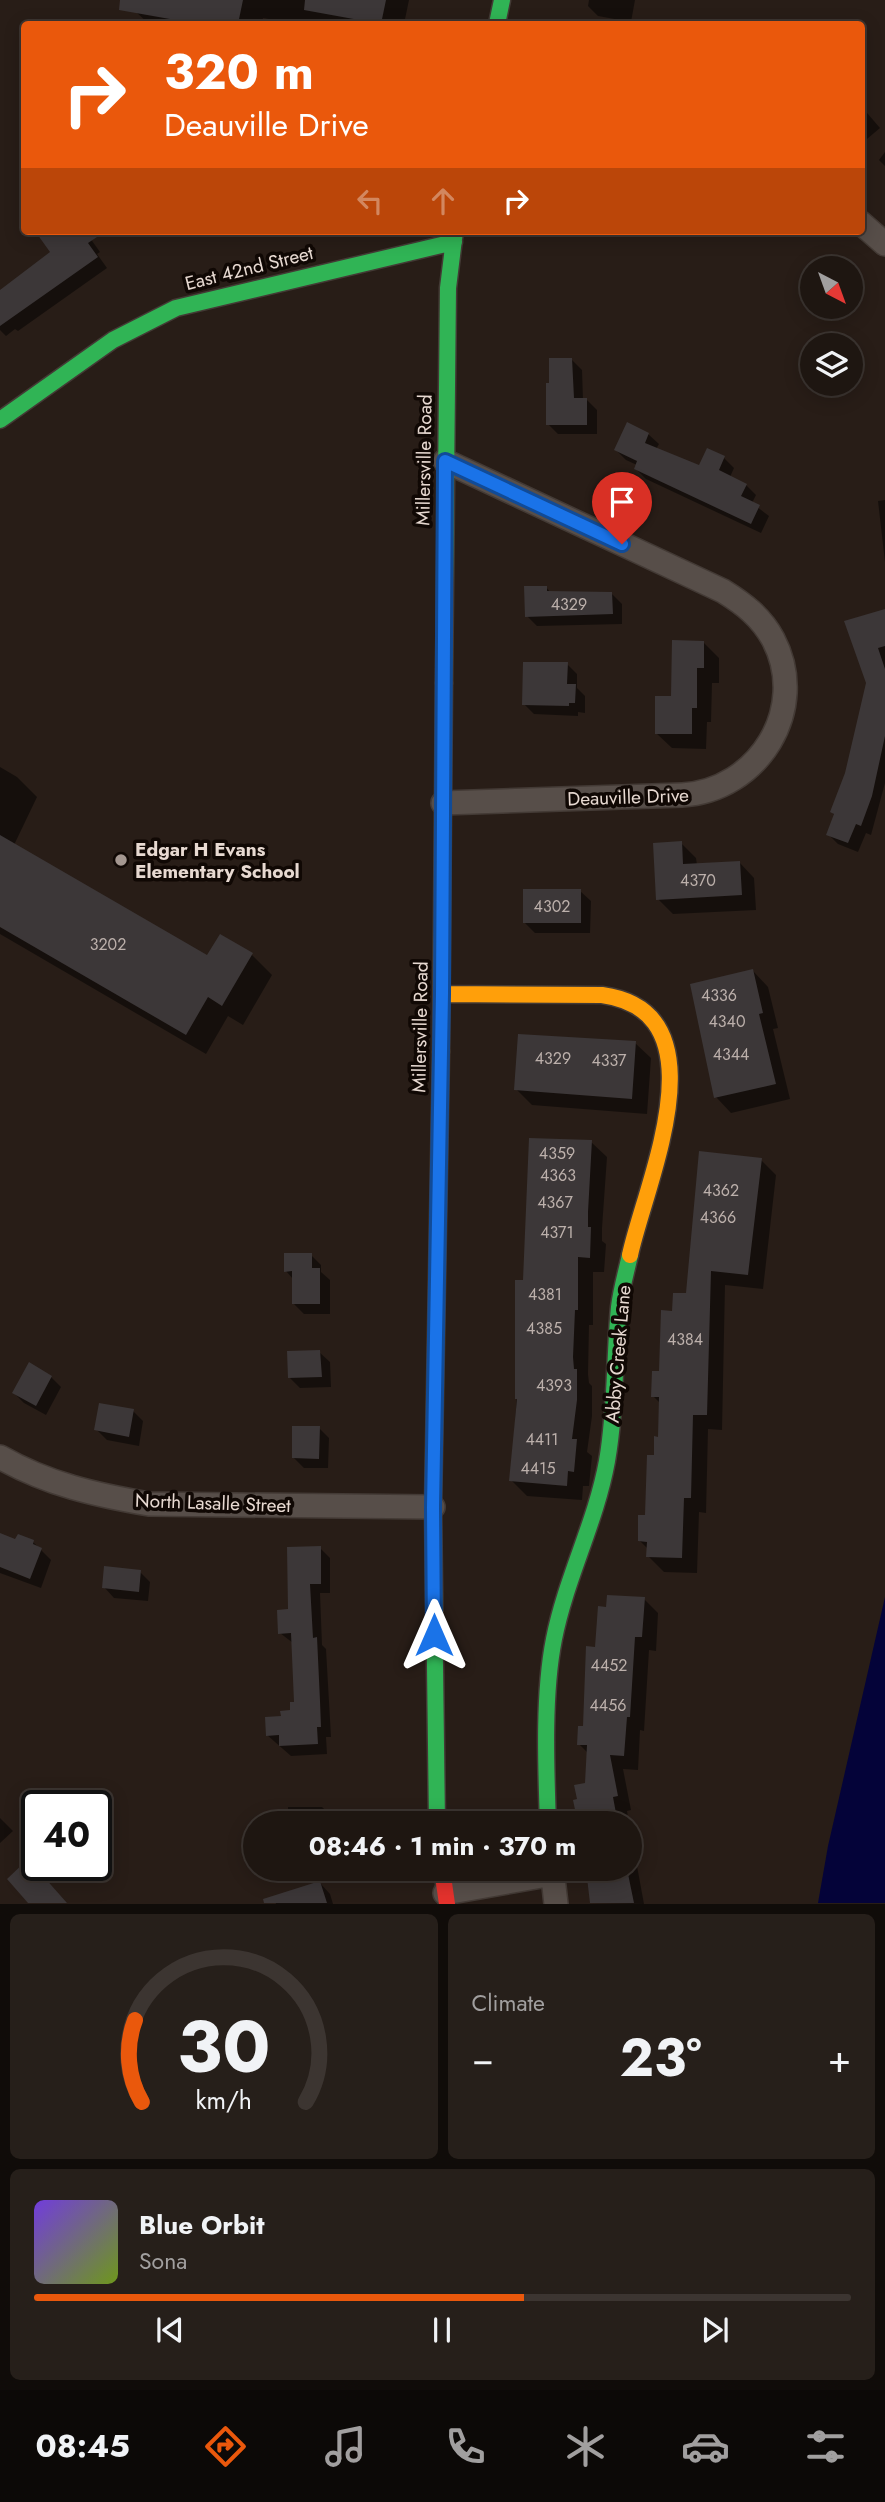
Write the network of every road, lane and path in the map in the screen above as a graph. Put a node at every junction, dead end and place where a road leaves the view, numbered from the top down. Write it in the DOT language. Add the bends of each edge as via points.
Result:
graph roads {
  1 [pos="502,0"];
  2 [pos="498,21"];
  3 [pos="865,226"];
  4 [pos="454,237"];
  5 [pos="885,244"];
  6 [pos="0,420"];
  7 [pos="445,461"];
  8 [pos="443,803"];
  9 [pos="442,994"];
  10 [pos="0,1457"];
  11 [pos="433,1507"];
  12 [pos="437,1811"];
  13 [pos="548,1811"];
  14 [pos="513,1881"];
  15 [pos="553,1881"];
  16 [pos="446,1898"];
  17 [pos="556,1903"];
  1 -- 2 [label="street"];
  3 -- 5 [label="street"];
  4 -- 6 [label="street, East 42nd Street" via="176,308 113,340"];
  4 -- 7 [label="street, Millersville Road" via="448,288"];
  7 -- 8 [label="street, Millersville Road"];
  7 -- 8 [label="street, Deauville Drive" via="743,604 778,649 785,693 779,727 761,756 745,772 705,792"];
  8 -- 9 [label="street, Millersville Road"];
  9 -- 11 [label="street, Millersville Road"];
  9 -- 13 [label="street, Abby Creek Lane" via="624,999 655,1022 667,1053 667,1129 623,1283 606,1465 564,1599 552,1655"];
  10 -- 11 [label="street, North Lasalle Street" via="71,1488 149,1504"];
  11 -- 12 [label="street, Millersville Road"];
  14 -- 16 [label="street"];
  15 -- 17 [label="street"];
}
